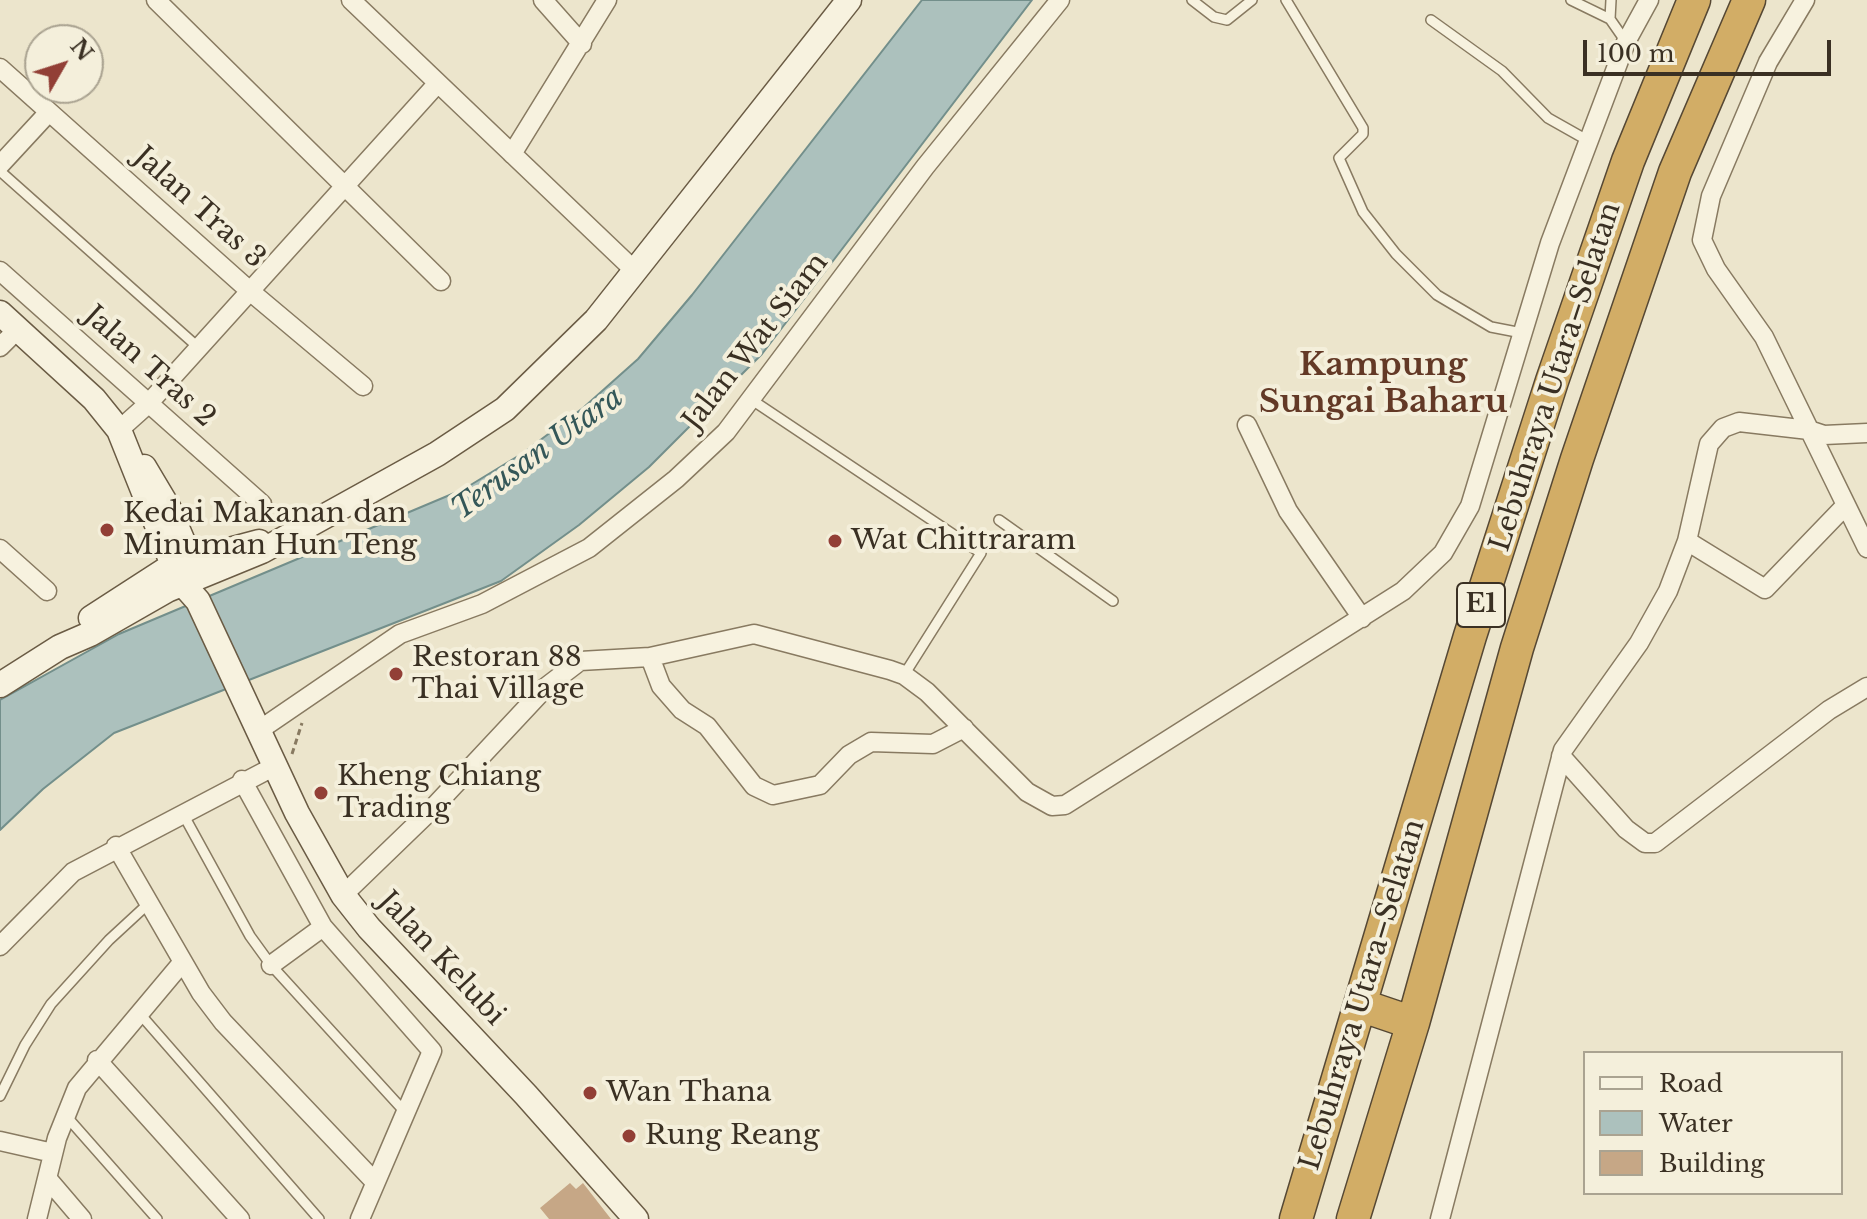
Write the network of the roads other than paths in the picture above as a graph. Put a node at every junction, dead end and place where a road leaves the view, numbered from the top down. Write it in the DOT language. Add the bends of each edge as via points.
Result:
graph roads {
  1 [pos="156,0"];
  2 [pos="351,0"];
  3 [pos="543,0"];
  4 [pos="607,0"];
  5 [pos="849,0"];
  6 [pos="1060,0"];
  7 [pos="1192,0"];
  8 [pos="1252,0"];
  9 [pos="1286,0"];
  10 [pos="1571,0"];
  11 [pos="1611,0"];
  12 [pos="1649,0"];
  13 [pos="1694,0"];
  14 [pos="1749,0"];
  15 [pos="1805,0"];
  16 [pos="1610,19"];
  17 [pos="1431,20"];
  18 [pos="1626,42"];
  19 [pos="582,44"];
  20 [pos="0,68"];
  21 [pos="437,84"];
  22 [pos="49,112"];
  23 [pos="1587,140"];
  24 [pos="512,154"];
  25 [pos="0,168"];
  26 [pos="345,186"];
  27 [pos="0,271"];
  28 [pos="635,271"];
  29 [pos="441,281"];
  30 [pos="251,292"];
  31 [pos="9,321"];
  32 [pos="1524,334"];
  33 [pos="0,347"];
  34 [pos="199,348"];
  35 [pos="363,386"];
  36 [pos="752,400"];
  37 [pos="148,404"];
  38 [pos="1247,425"];
  39 [pos="1809,430"];
  40 [pos="1867,433"];
  41 [pos="124,441"];
  42 [pos="262,504"];
  43 [pos="1846,505"];
  44 [pos="999,520"];
  45 [pos="1687,541"];
  46 [pos="1867,548"];
  47 [pos="0,549"];
  48 [pos="189,580"];
  49 [pos="47,591"];
  50 [pos="1113,601"];
  51 [pos="1362,618"];
  52 [pos="650,657"];
  53 [pos="904,675"];
  54 [pos="0,685"];
  55 [pos="1867,687"];
  56 [pos="253,721"];
  57 [pos="964,728"];
  58 [pos="1561,756"];
  59 [pos="275,766"];
  60 [pos="242,780"];
  61 [pos="182,813"];
  62 [pos="116,846"];
  63 [pos="343,895"];
  64 [pos="148,904"];
  65 [pos="323,927"];
  66 [pos="369,928"];
  67 [pos="0,946"];
  68 [pos="343,952"];
  69 [pos="181,964"];
  70 [pos="271,965"];
  71 [pos="1360,1005"];
  72 [pos="138,1012"];
  73 [pos="1413,1023"];
  74 [pos="97,1060"];
  75 [pos="0,1096"];
  76 [pos="404,1111"];
  77 [pos="65,1115"];
  78 [pos="0,1141"];
  79 [pos="53,1153"];
  80 [pos="47,1178"];
  81 [pos="374,1181"];
  82 [pos="232,1216"];
  83 [pos="37,1219"];
  84 [pos="82,1219"];
  85 [pos="157,1219"];
  86 [pos="319,1219"];
  87 [pos="360,1219"];
  88 [pos="636,1219"];
  89 [pos="1296,1219"];
  90 [pos="1353,1219"];
  91 [pos="1440,1219"];
  1 -- 26 [label="street"];
  2 -- 21 [label="street"];
  3 -- 19 [label="street"];
  4 -- 19 [label="street"];
  5 -- 28 [label="street"];
  6 -- 36 [label="street, Jalan Wat Siam" via="925,167"];
  7 -- 8 [label="lane" via="1227,20"];
  9 -- 32 [label="lane" via="1363,128 1339,158 1363,212 1437,295 1491,327"];
  10 -- 16 [label="lane"];
  11 -- 16 [label="lane"];
  12 -- 18 [label="street"];
  13 -- 71 [label="highway, Lebuhraya Utara–Selatan / E1" via="1628,161 1552,381"];
  14 -- 73 [label="highway, Lebuhraya Utara–Selatan / E1" via="1675,172 1577,459 1500,707"];
  15 -- 39 [label="street" via="1774,49 1711,196 1702,234 1709,258 1764,337"];
  16 -- 18 [label="lane"];
  17 -- 23 [label="lane" via="1502,71 1548,118"];
  18 -- 23 [label="street"];
  19 -- 24 [label="street"];
  20 -- 22 [label="street, Jalan Tras 3"];
  21 -- 24 [label="street"];
  21 -- 26 [label="street"];
  22 -- 25 [label="street"];
  22 -- 30 [label="street, Jalan Tras 3"];
  23 -- 32 [label="street"];
  24 -- 28 [label="street"];
  25 -- 34 [label="lane"];
  26 -- 29 [label="street"];
  26 -- 30 [label="street"];
  27 -- 37 [label="street, Jalan Tras 2"];
  28 -- 48 [label="street" via="557,362 505,409 437,454"];
  30 -- 34 [label="street"];
  30 -- 35 [label="street, Jalan Tras 3"];
  31 -- 33 [label="street"];
  31 -- 41 [label="street, Jalan Kelubi" via="94,399"];
  32 -- 51 [label="street" via="1459,530 1431,567"];
  34 -- 37 [label="street"];
  36 -- 53 [label="lane" via="981,553"];
  36 -- 56 [label="street, Jalan Wat Siam" via="676,479 589,548 482,604 400,634 310,697"];
  37 -- 41 [label="street"];
  37 -- 42 [label="street, Jalan Tras 2"];
  38 -- 51 [label="street" via="1288,511"];
  39 -- 40 [label="street" via="1824,435"];
  39 -- 43 [label="street"];
  39 -- 45 [label="street" via="1739,422 1723,428 1709,444"];
  41 -- 48 [label="street, Jalan Kelubi"];
  43 -- 45 [label="street" via="1765,589"];
  43 -- 46 [label="street"];
  44 -- 50 [label="lane"];
  45 -- 58 [label="street" via="1650,626"];
  47 -- 49 [label="street"];
  48 -- 54 [label="street" via="92,617 60,647"];
  48 -- 56 [label="street, Jalan Kelubi"];
  51 -- 57 [label="street" via="1065,805 1039,801"];
  52 -- 53 [label="street" via="754,634"];
  52 -- 57 [label="street" via="661,686 682,710 707,726 754,786 773,795 820,785 849,755 871,742 933,744"];
  52 -- 63 [label="street" via="594,659 571,666"];
  53 -- 57 [label="street"];
  55 -- 58 [label="street" via="1655,843 1645,843 1626,829"];
  56 -- 59 [label="street, Jalan Kelubi"];
  58 -- 91 [label="street"];
  59 -- 60 [label="street"];
  59 -- 63 [label="street, Jalan Kelubi"];
  60 -- 61 [label="street"];
  60 -- 65 [label="street"];
  61 -- 62 [label="street"];
  61 -- 70 [label="lane"];
  62 -- 64 [label="street"];
  62 -- 67 [label="street" via="73,872"];
  63 -- 66 [label="street, Jalan Kelubi"];
  64 -- 69 [label="street"];
  64 -- 75 [label="lane" via="51,1004"];
  65 -- 68 [label="street"];
  65 -- 70 [label="street"];
  66 -- 68 [label="street"];
  66 -- 88 [label="street, Jalan Kelubi"];
  68 -- 76 [label="street" via="432,1051"];
  69 -- 72 [label="street"];
  69 -- 81 [label="street" via="223,1022"];
  70 -- 76 [label="lane"];
  71 -- 73 [label="highway"];
  71 -- 89 [label="highway, Lebuhraya Utara–Selatan / E1"];
  72 -- 74 [label="street"];
  72 -- 86 [label="lane"];
  73 -- 90 [label="highway, Lebuhraya Utara–Selatan / E1"];
  74 -- 77 [label="street"];
  74 -- 82 [label="street"];
  76 -- 81 [label="street"];
  77 -- 79 [label="street"];
  77 -- 85 [label="lane"];
  78 -- 79 [label="street"];
  79 -- 80 [label="street"];
  80 -- 83 [label="street"];
  80 -- 84 [label="street"];
  81 -- 87 [label="street"];
}
